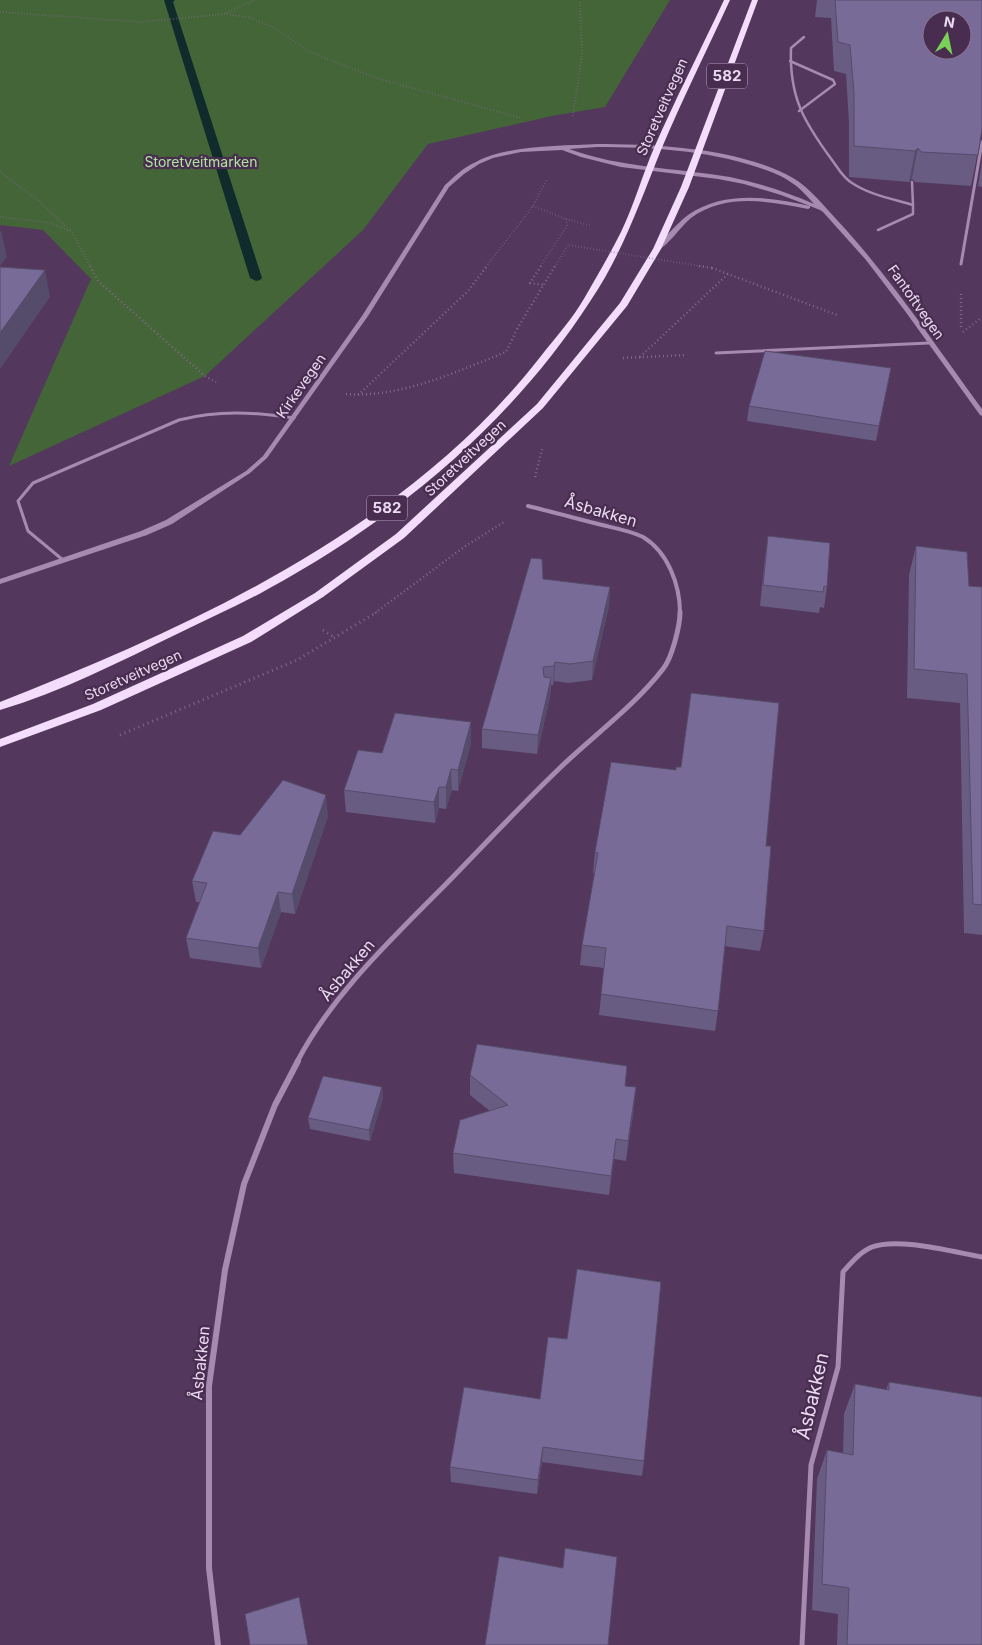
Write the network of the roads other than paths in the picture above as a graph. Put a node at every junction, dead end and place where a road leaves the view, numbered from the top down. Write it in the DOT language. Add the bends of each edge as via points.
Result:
graph roads {
  1 [pos="728,0"];
  2 [pos="756,0"];
  3 [pos="804,37"];
  4 [pos="790,60"];
  5 [pos="799,111"];
  6 [pos="982,142"];
  7 [pos="563,148"];
  8 [pos="658,148"];
  9 [pos="698,152"];
  10 [pos="650,169"];
  11 [pos="690,173"];
  12 [pos="912,182"];
  13 [pos="912,205"];
  14 [pos="823,209"];
  15 [pos="878,230"];
  16 [pos="657,249"];
  17 [pos="960,264"];
  18 [pos="929,343"];
  19 [pos="716,353"];
  20 [pos="982,414"];
  21 [pos="294,418"];
  22 [pos="528,506"];
  23 [pos="64,560"];
  24 [pos="0,582"];
  25 [pos="0,706"];
  26 [pos="0,743"];
  27 [pos="982,1257"];
  28 [pos="218,1645"];
  29 [pos="802,1645"];
  1 -- 8 [label="main road, Storetveitvegen / 582"];
  2 -- 9 [label="main road, Storetveitvegen / 582"];
  3 -- 4 [label="lane" via="791,48"];
  4 -- 5 [label="lane"];
  4 -- 5 [label="lane" via="824,75 834,84"];
  5 -- 13 [label="lane" via="811,135 850,182 869,192"];
  6 -- 17 [label="street"];
  7 -- 8 [label="street, Kirkevegen" via="595,145"];
  7 -- 10 [label="street, Kirkevegen" via="584,158"];
  7 -- 21 [label="street, Kirkevegen" via="528,149 489,157 471,165 447,186 365,316"];
  8 -- 9 [label="street, Kirkevegen"];
  8 -- 10 [label="main road, Storetveitvegen / 582"];
  9 -- 11 [label="main road, Storetveitvegen / 582"];
  9 -- 14 [label="street, Fantoftvegen" via="741,160 790,179"];
  10 -- 11 [label="street, Kirkevegen"];
  10 -- 25 [label="main road, Storetveitvegen / 582" via="625,231 588,299 558,342 520,390 490,421 424,480 347,537 264,587 98,668"];
  11 -- 14 [label="street, Fantoftvegen" via="761,186"];
  11 -- 16 [label="main road, Storetveitvegen / 582"];
  12 -- 13 [label="lane"];
  13 -- 15 [label="lane" via="913,214"];
  14 -- 16 [label="street" via="761,200 725,201 690,216"];
  14 -- 18 [label="street, Fantoftvegen" via="873,263"];
  16 -- 26 [label="main road, Storetveitvegen / 582" via="624,304 540,406 440,501 366,563 247,639 97,707"];
  18 -- 19 [label="lane"];
  18 -- 20 [label="street, Fantoftvegen"];
  21 -- 23 [label="street, Kirkevegen" via="265,457 248,472 169,522"];
  21 -- 23 [label="lane" via="236,410 203,413 179,420 33,483 18,501 28,531"];
  22 -- 28 [label="street, Åsbakken" via="642,537 660,551 672,574 680,599 680,619 664,668 563,765 383,948 345,991 305,1047 275,1105 244,1184 225,1270 209,1386 209,1568"];
  23 -- 24 [label="street, Kirkevegen"];
  27 -- 29 [label="lane, Åsbakken" via="897,1243 872,1247 843,1272 838,1367 811,1465"];
}
